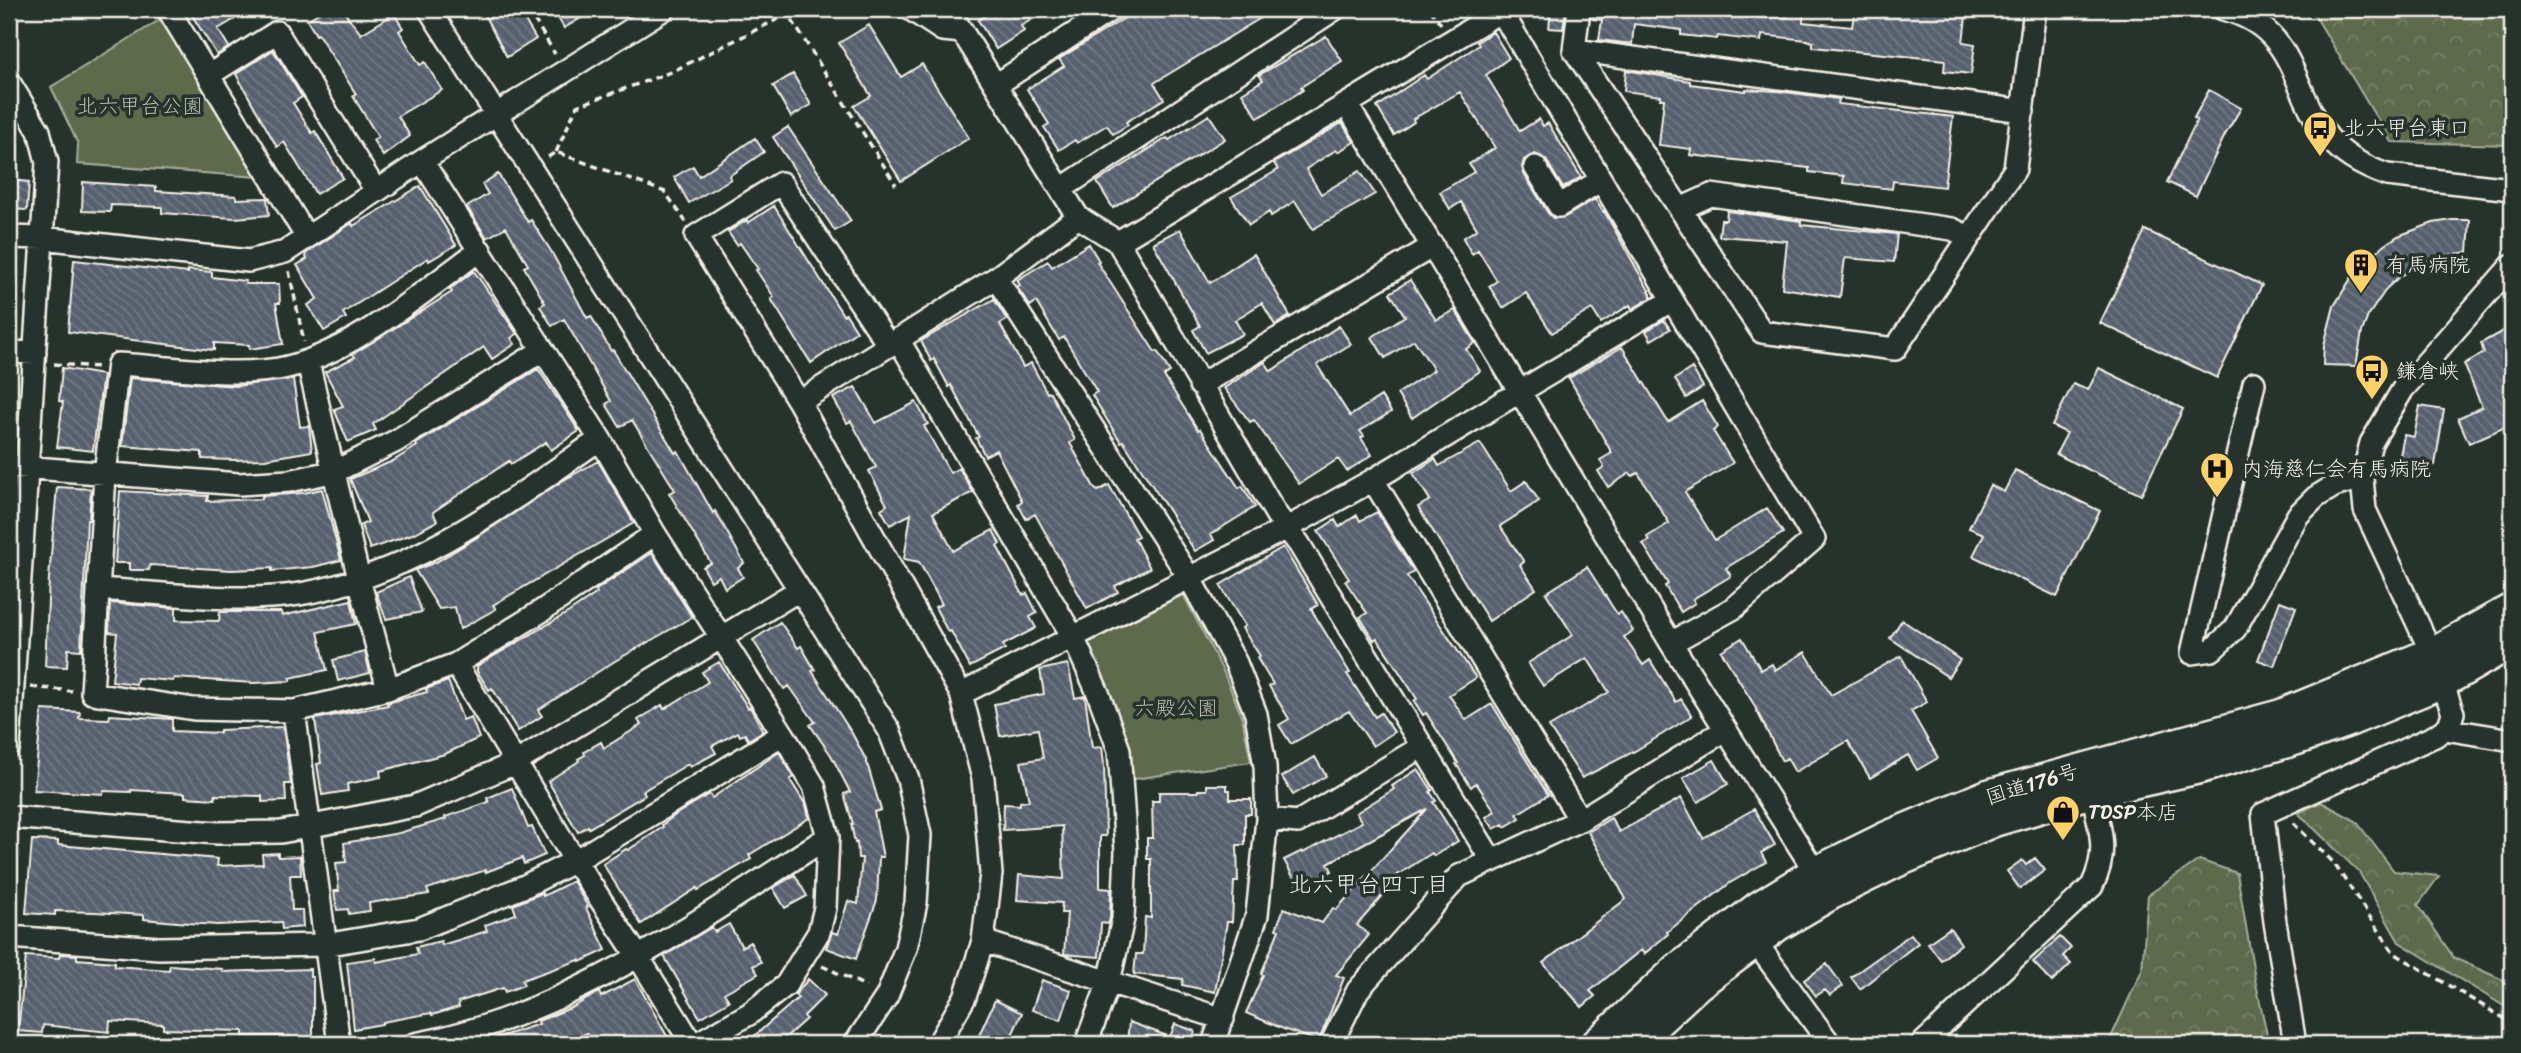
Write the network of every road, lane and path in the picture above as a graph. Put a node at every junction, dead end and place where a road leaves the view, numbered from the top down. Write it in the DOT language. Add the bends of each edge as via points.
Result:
graph roads {
  1 [pos="168,9"];
  2 [pos="429,9"];
  3 [pos="528,9"];
  4 [pos="664,9"];
  5 [pos="910,9"];
  6 [pos="948,9"];
  7 [pos="1112,9"];
  8 [pos="1335,9"];
  9 [pos="1579,9"];
  10 [pos="2035,9"];
  11 [pos="2228,9"];
  12 [pos="963,32"];
  13 [pos="1574,50"];
  14 [pos="558,58"];
  15 [pos="209,75"];
  16 [pos="9,82"];
  17 [pos="996,85"];
  18 [pos="1347,105"];
  19 [pos="2024,111"];
  20 [pos="497,115"];
  21 [pos="556,152"];
  22 [pos="548,157"];
  23 [pos="422,161"];
  24 [pos="1535,167"];
  25 [pos="1601,180"];
  26 [pos="896,185"];
  27 [pos="1061,189"];
  28 [pos="2512,189"];
  29 [pos="376,191"];
  30 [pos="1680,209"];
  31 [pos="1078,217"];
  32 [pos="306,236"];
  33 [pos="696,236"];
  34 [pos="9,237"];
  35 [pos="1969,237"];
  36 [pos="42,238"];
  37 [pos="1118,242"];
  38 [pos="1433,246"];
  39 [pos="480,250"];
  40 [pos="285,252"];
  41 [pos="2512,265"];
  42 [pos="996,278"];
  43 [pos="1672,300"];
  44 [pos="893,342"];
  45 [pos="543,350"];
  46 [pos="9,352"];
  47 [pos="44,358"];
  48 [pos="308,362"];
  49 [pos="118,364"];
  50 [pos="2254,383"];
  51 [pos="1200,385"];
  52 [pos="1521,392"];
  53 [pos="799,402"];
  54 [pos="600,439"];
  55 [pos="19,467"];
  56 [pos="335,471"];
  57 [pos="105,474"];
  58 [pos="2362,478"];
  59 [pos="1373,480"];
  60 [pos="1287,528"];
  61 [pos="655,534"];
  62 [pos="1189,577"];
  63 [pos="359,579"];
  64 [pos="15,581"];
  65 [pos="98,589"];
  66 [pos="799,590"];
  67 [pos="2512,610"];
  68 [pos="721,635"];
  69 [pos="1073,637"];
  70 [pos="2512,641"];
  71 [pos="1671,643"];
  72 [pos="456,664"];
  73 [pos="2437,667"];
  74 [pos="388,689"];
  75 [pos="17,693"];
  76 [pos="92,693"];
  77 [pos="961,694"];
  78 [pos="294,711"];
  79 [pos="2445,729"];
  80 [pos="1725,730"];
  81 [pos="783,734"];
  82 [pos="2512,740"];
  83 [pos="9,747"];
  84 [pos="1421,747"];
  85 [pos="515,763"];
  86 [pos="2092,791"];
  87 [pos="2277,807"];
  88 [pos="9,817"];
  89 [pos="1267,819"];
  90 [pos="1580,820"];
  91 [pos="309,827"];
  92 [pos="828,837"];
  93 [pos="575,861"];
  94 [pos="1492,861"];
  95 [pos="1816,873"];
  96 [pos="9,937"];
  97 [pos="984,941"];
  98 [pos="1755,941"];
  99 [pos="324,945"];
  100 [pos="639,958"];
  101 [pos="804,958"];
  102 [pos="1109,982"];
  103 [pos="866,986"];
  104 [pos="1223,1019"];
  105 [pos="2512,1023"];
  106 [pos="339,1044"];
  107 [pos="415,1044"];
  108 [pos="694,1044"];
  109 [pos="855,1044"];
  110 [pos="938,1044"];
  111 [pos="1086,1044"];
  112 [pos="1213,1044"];
  113 [pos="1331,1044"];
  114 [pos="1598,1044"];
  115 [pos="1632,1044"];
  116 [pos="1830,1044"];
  117 [pos="1922,1044"];
  118 [pos="2295,1044"];
  1 -- 15 [label="street"];
  2 -- 20 [label="street"];
  3 -- 14 [label="path"];
  4 -- 20 [label="street"];
  5 -- 12 [label="street" via="942,30"];
  6 -- 12 [label="street"];
  7 -- 17 [label="street"];
  8 -- 27 [label="street"];
  9 -- 13 [label="street"];
  10 -- 19 [label="street"];
  11 -- 28 [label="street" via="2269,33 2285,50 2317,122 2348,156 2386,175"];
  12 -- 17 [label="street"];
  13 -- 19 [label="street"];
  13 -- 30 [label="street"];
  15 -- 29 [label="street" via="277,32"];
  15 -- 32 [label="street"];
  16 -- 36 [label="street" via="39,131 47,162"];
  17 -- 27 [label="street"];
  18 -- 25 [label="street" via="1501,11"];
  18 -- 37 [label="street"];
  18 -- 38 [label="street"];
  19 -- 35 [label="street" via="2015,169"];
  20 -- 23 [label="street"];
  20 -- 66 [label="street"];
  21 -- 22 [label="path"];
  21 -- 26 [label="path" via="577,106 671,72 788,14"];
  21 -- 33 [label="path" via="665,191"];
  23 -- 29 [label="street"];
  23 -- 39 [label="street"];
  24 -- 25 [label="street" via="1559,206"];
  25 -- 43 [label="street"];
  27 -- 31 [label="street"];
  29 -- 32 [label="street"];
  30 -- 35 [label="street" via="1711,195 1952,229"];
  30 -- 35 [label="street" via="1762,332 1895,349"];
  31 -- 37 [label="street"];
  31 -- 42 [label="street"];
  32 -- 40 [label="street"];
  33 -- 44 [label="street" via="781,183"];
  33 -- 53 [label="street"];
  34 -- 36 [label="street"];
  36 -- 40 [label="street" via="249,261"];
  36 -- 47 [label="street"];
  37 -- 51 [label="street"];
  38 -- 51 [label="street"];
  38 -- 52 [label="street"];
  39 -- 45 [label="street"];
  39 -- 48 [label="street" via="379,324"];
  40 -- 48 [label="path"];
  41 -- 58 [label="street" via="2403,389 2371,443"];
  42 -- 44 [label="street"];
  42 -- 62 [label="street"];
  43 -- 52 [label="street"];
  43 -- 71 [label="street" via="1814,539 1734,608"];
  44 -- 53 [label="street"];
  44 -- 69 [label="street"];
  45 -- 54 [label="street"];
  45 -- 56 [label="street" via="396,441"];
  46 -- 47 [label="street"];
  47 -- 49 [label="path" via="107,368"];
  47 -- 55 [label="street"];
  48 -- 49 [label="street" via="236,372"];
  48 -- 56 [label="street"];
  49 -- 57 [label="street"];
  50 -- 58 [label="street" via="2192,653 2212,650 2235,629 2298,515 2334,486"];
  51 -- 60 [label="street"];
  52 -- 59 [label="street"];
  52 -- 71 [label="street"];
  53 -- 77 [label="street"];
  54 -- 61 [label="street"];
  54 -- 63 [label="street" via="438,546"];
  55 -- 57 [label="street"];
  55 -- 64 [label="street"];
  56 -- 57 [label="street" via="289,481 239,484"];
  56 -- 63 [label="street"];
  57 -- 65 [label="street"];
  58 -- 73 [label="street" via="2365,510"];
  59 -- 60 [label="street"];
  59 -- 90 [label="street"];
  60 -- 62 [label="street"];
  60 -- 84 [label="street"];
  61 -- 68 [label="street"];
  61 -- 72 [label="street"];
  62 -- 69 [label="street"];
  62 -- 89 [label="street" via="1236,663 1256,713"];
  63 -- 65 [label="street" via="300,594 243,598"];
  63 -- 74 [label="street"];
  64 -- 75 [label="street"];
  65 -- 76 [label="street"];
  66 -- 68 [label="street"];
  66 -- 109 [label="street" via="889,730 908,779 920,835 916,903 906,948 887,996"];
  67 -- 73 [label="highway, 国道176号"];
  68 -- 81 [label="street"];
  68 -- 85 [label="street"];
  69 -- 77 [label="street"];
  69 -- 102 [label="street" via="1119,750 1126,851 1123,919"];
  70 -- 73 [label="highway, 国道176号"];
  71 -- 80 [label="street"];
  72 -- 74 [label="street"];
  72 -- 85 [label="street"];
  73 -- 79 [label="street" via="2453,713"];
  73 -- 86 [label="highway, 国道176号" via="2297,738"];
  73 -- 95 [label="highway, 国道176号" via="2281,716 1987,796"];
  74 -- 78 [label="street"];
  75 -- 76 [label="path"];
  75 -- 83 [label="street"];
  76 -- 78 [label="street" via="194,709"];
  77 -- 97 [label="street" via="984,778 989,826 991,874"];
  78 -- 91 [label="street"];
  79 -- 82 [label="street"];
  79 -- 87 [label="street"];
  80 -- 90 [label="street"];
  80 -- 95 [label="street"];
  81 -- 92 [label="street" via="814,786"];
  81 -- 93 [label="street"];
  84 -- 89 [label="street" via="1298,822"];
  84 -- 94 [label="street"];
  85 -- 91 [label="street" via="415,806"];
  85 -- 93 [label="street"];
  86 -- 98 [label="highway, 国道176号" via="1994,820 1898,860 1829,894"];
  86 -- 117 [label="street" via="2102,845 2101,867 2092,886"];
  87 -- 105 [label="path" via="2333,862 2394,953"];
  87 -- 118 [label="street" via="2263,814"];
  88 -- 91 [label="street" via="216,833"];
  89 -- 104 [label="street" via="1257,915"];
  90 -- 94 [label="street"];
  91 -- 99 [label="street"];
  92 -- 100 [label="street"];
  92 -- 101 [label="street" via="825,908 819,932"];
  93 -- 99 [label="street" via="419,929"];
  93 -- 100 [label="street"];
  94 -- 113 [label="street" via="1459,876 1358,990"];
  95 -- 114 [label="highway, 国道176号" via="1759,908 1678,970"];
  96 -- 99 [label="street" via="159,948"];
  97 -- 102 [label="street"];
  97 -- 110 [label="street" via="965,997"];
  98 -- 115 [label="highway, 国道176号" via="1697,984"];
  98 -- 116 [label="street"];
  99 -- 106 [label="street"];
  100 -- 107 [label="street" via="561,999 459,1036"];
  100 -- 108 [label="street"];
  101 -- 103 [label="path"];
  101 -- 108 [label="street" via="786,985 749,1014"];
  102 -- 104 [label="street"];
  102 -- 111 [label="street"];
  104 -- 112 [label="street"];
}
